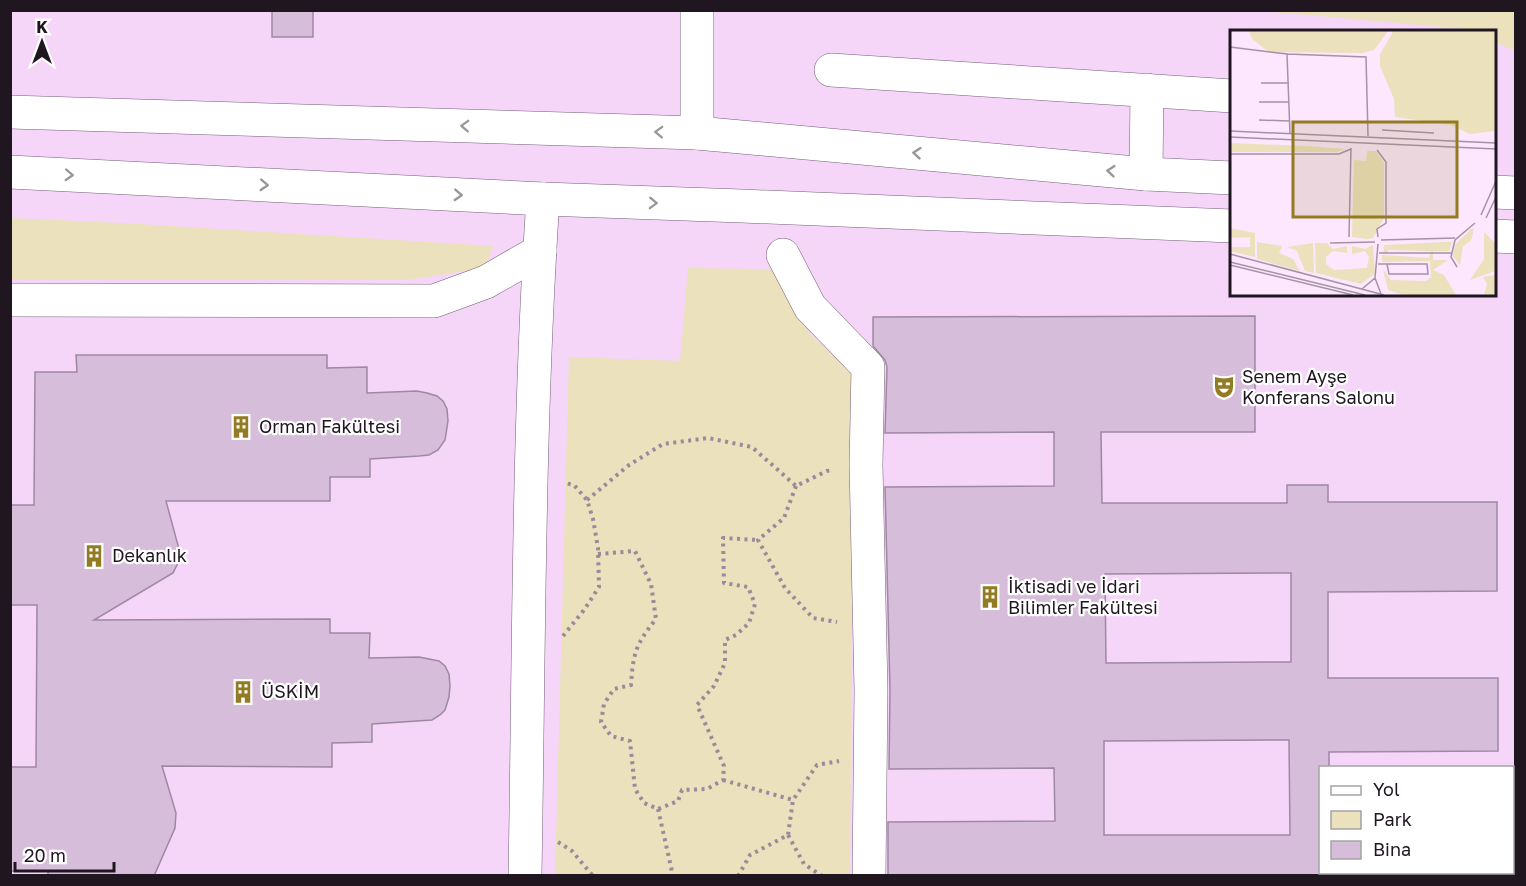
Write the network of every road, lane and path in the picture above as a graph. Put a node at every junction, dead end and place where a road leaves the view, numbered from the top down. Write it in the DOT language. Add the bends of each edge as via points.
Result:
graph roads {
  1 [pos="697,10"];
  2 [pos="831,70"];
  3 [pos="1147,90"];
  4 [pos="1230,96"];
  5 [pos="10,112"];
  6 [pos="697,133"];
  7 [pos="10,172"];
  8 [pos="1146,174"];
  9 [pos="1230,178"];
  10 [pos="1496,192"];
  11 [pos="1515,193"];
  12 [pos="543,199"];
  13 [pos="1230,226"];
  14 [pos="1496,236"];
  15 [pos="1515,237"];
  16 [pos="540,251"];
  17 [pos="783,255"];
  18 [pos="10,300"];
  19 [pos="866,465"];
  20 [pos="532,477"];
  21 [pos="796,486"];
  22 [pos="587,500"];
  23 [pos="758,540"];
  24 [pos="598,554"];
  25 [pos="870,628"];
  26 [pos="529,647"];
  27 [pos="870,755"];
  28 [pos="723,780"];
  29 [pos="793,800"];
  30 [pos="658,809"];
  31 [pos="526,824"];
  32 [pos="788,835"];
  33 [pos="525,876"];
  34 [pos="593,876"];
  35 [pos="673,876"];
  36 [pos="738,876"];
  37 [pos="822,876"];
  38 [pos="869,876"];
  1 -- 6 [label="street"];
  2 -- 3 [label="street"];
  3 -- 4 [label="street"];
  3 -- 8 [label="street"];
  6 -- 5 [label="street, one-way"];
  8 -- 6 [label="street, one-way"];
  7 -- 12 [label="street, one-way"];
  8 -- 9 [label="street"];
  10 -- 11 [label="street"];
  12 -- 13 [label="street, one-way"];
  12 -- 16 [label="street"];
  14 -- 15 [label="street"];
  16 -- 18 [label="street" via="486,282 434,301"];
  16 -- 20 [label="street"];
  17 -- 19 [label="street" via="810,307 868,367"];
  19 -- 21 [label="path" via="827,471"];
  19 -- 25 [label="street"];
  20 -- 22 [label="path" via="574,485"];
  20 -- 26 [label="street"];
  21 -- 22 [label="path" via="752,447 708,438 663,444 629,465"];
  21 -- 23 [label="path" via="784,518"];
  22 -- 24 [label="path"];
  23 -- 25 [label="path" via="785,588 813,618"];
  23 -- 28 [label="path" via="723,538 724,583 748,587 755,604 749,623 725,640 725,663 714,686 697,705 724,766"];
  24 -- 26 [label="path" via="599,587 584,610 562,637"];
  24 -- 30 [label="path" via="635,550 651,584 656,620 641,638 633,660 631,685 614,689 604,704 601,722 611,736 630,741 634,789 644,803"];
  25 -- 27 [label="street"];
  26 -- 31 [label="street"];
  27 -- 29 [label="path" via="818,765"];
  27 -- 38 [label="street"];
  28 -- 29 [label="path"];
  28 -- 30 [label="path" via="707,789 682,790 678,801"];
  29 -- 32 [label="path"];
  30 -- 35 [label="path"];
  31 -- 33 [label="street"];
  31 -- 34 [label="path" via="572,851"];
  32 -- 36 [label="path" via="750,855"];
  32 -- 37 [label="path" via="804,864"];
}
